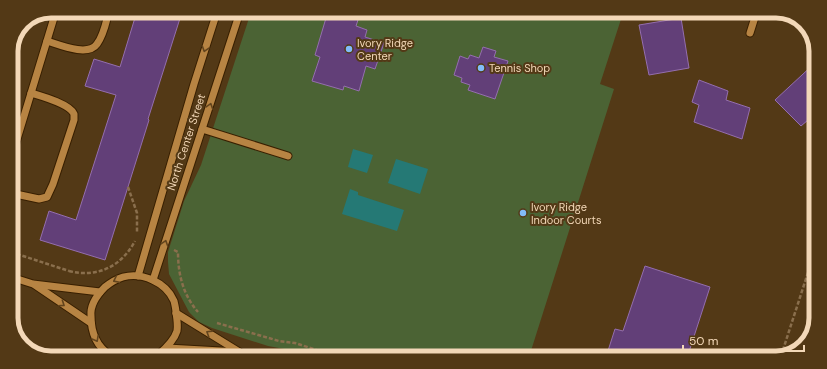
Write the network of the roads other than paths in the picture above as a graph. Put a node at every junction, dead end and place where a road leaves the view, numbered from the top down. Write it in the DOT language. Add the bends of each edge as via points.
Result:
graph roads {
  1 [pos="54,18"];
  2 [pos="107,18"];
  3 [pos="215,18"];
  4 [pos="238,18"];
  5 [pos="755,18"];
  6 [pos="750,33"];
  7 [pos="47,42"];
  8 [pos="31,93"];
  9 [pos="202,129"];
  10 [pos="18,135"];
  11 [pos="288,156"];
  12 [pos="18,195"];
  13 [pos="138,276"];
  14 [pos="18,279"];
  15 [pos="153,280"];
  16 [pos="33,284"];
  17 [pos="100,292"];
  18 [pos="176,312"];
  19 [pos="91,323"];
  20 [pos="167,348"];
  21 [pos="104,351"];
  22 [pos="163,351"];
  23 [pos="211,351"];
  24 [pos="238,351"];
  1 -- 7 [label="street"];
  2 -- 7 [label="street" via="100,38 90,49 82,50"];
  3 -- 13 [label="street, North Center Street, one-way"];
  9 -- 4 [label="street, North Center Street, one-way"];
  5 -- 6 [label="street"];
  7 -- 8 [label="street"];
  8 -- 10 [label="street"];
  8 -- 12 [label="street" via="70,109 74,113 74,120 54,184 47,197 38,199"];
  9 -- 11 [label="street"];
  15 -- 9 [label="street, North Center Street, one-way"];
  13 -- 15 [label="street"];
  13 -- 17 [label="street, one-way" via="123,277"];
  14 -- 16 [label="street"];
  15 -- 18 [label="street" via="165,288 174,301"];
  16 -- 17 [label="street"];
  16 -- 19 [label="street, one-way"];
  17 -- 19 [label="street" via="90,308"];
  18 -- 20 [label="street" via="176,332"];
  24 -- 18 [label="street, one-way"];
  19 -- 21 [label="street, one-way" via="96,341"];
  20 -- 22 [label="street"];
  20 -- 23 [label="street"];
}
